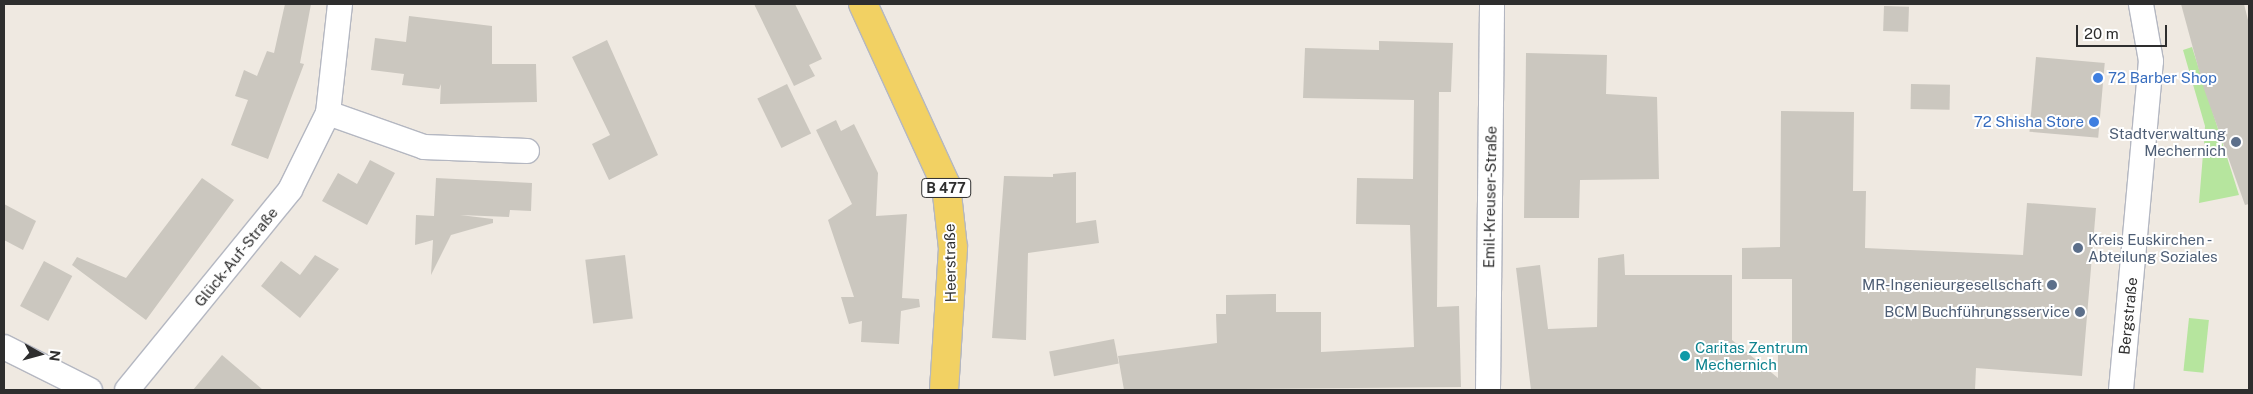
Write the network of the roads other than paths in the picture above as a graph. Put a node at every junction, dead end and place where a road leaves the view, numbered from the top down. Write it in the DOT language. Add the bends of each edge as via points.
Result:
graph roads {
  1 [pos="340,4"];
  2 [pos="863,4"];
  3 [pos="1492,4"];
  4 [pos="2140,4"];
  5 [pos="328,113"];
  6 [pos="527,151"];
  7 [pos="4,347"];
  8 [pos="90,390"];
  9 [pos="127,390"];
  10 [pos="944,390"];
  11 [pos="1488,390"];
  12 [pos="2121,390"];
  1 -- 5 [label="street, Glück-Auf-Straße"];
  2 -- 10 [label="main road, Heerstraße / B 477" via="946,186 953,248"];
  3 -- 11 [label="street, Emil-Kreuser-Straße"];
  4 -- 12 [label="street, Bergstraße" via="2152,60"];
  5 -- 6 [label="street" via="424,147"];
  5 -- 9 [label="street, Glück-Auf-Straße" via="290,190"];
  7 -- 8 [label="street"];
}
